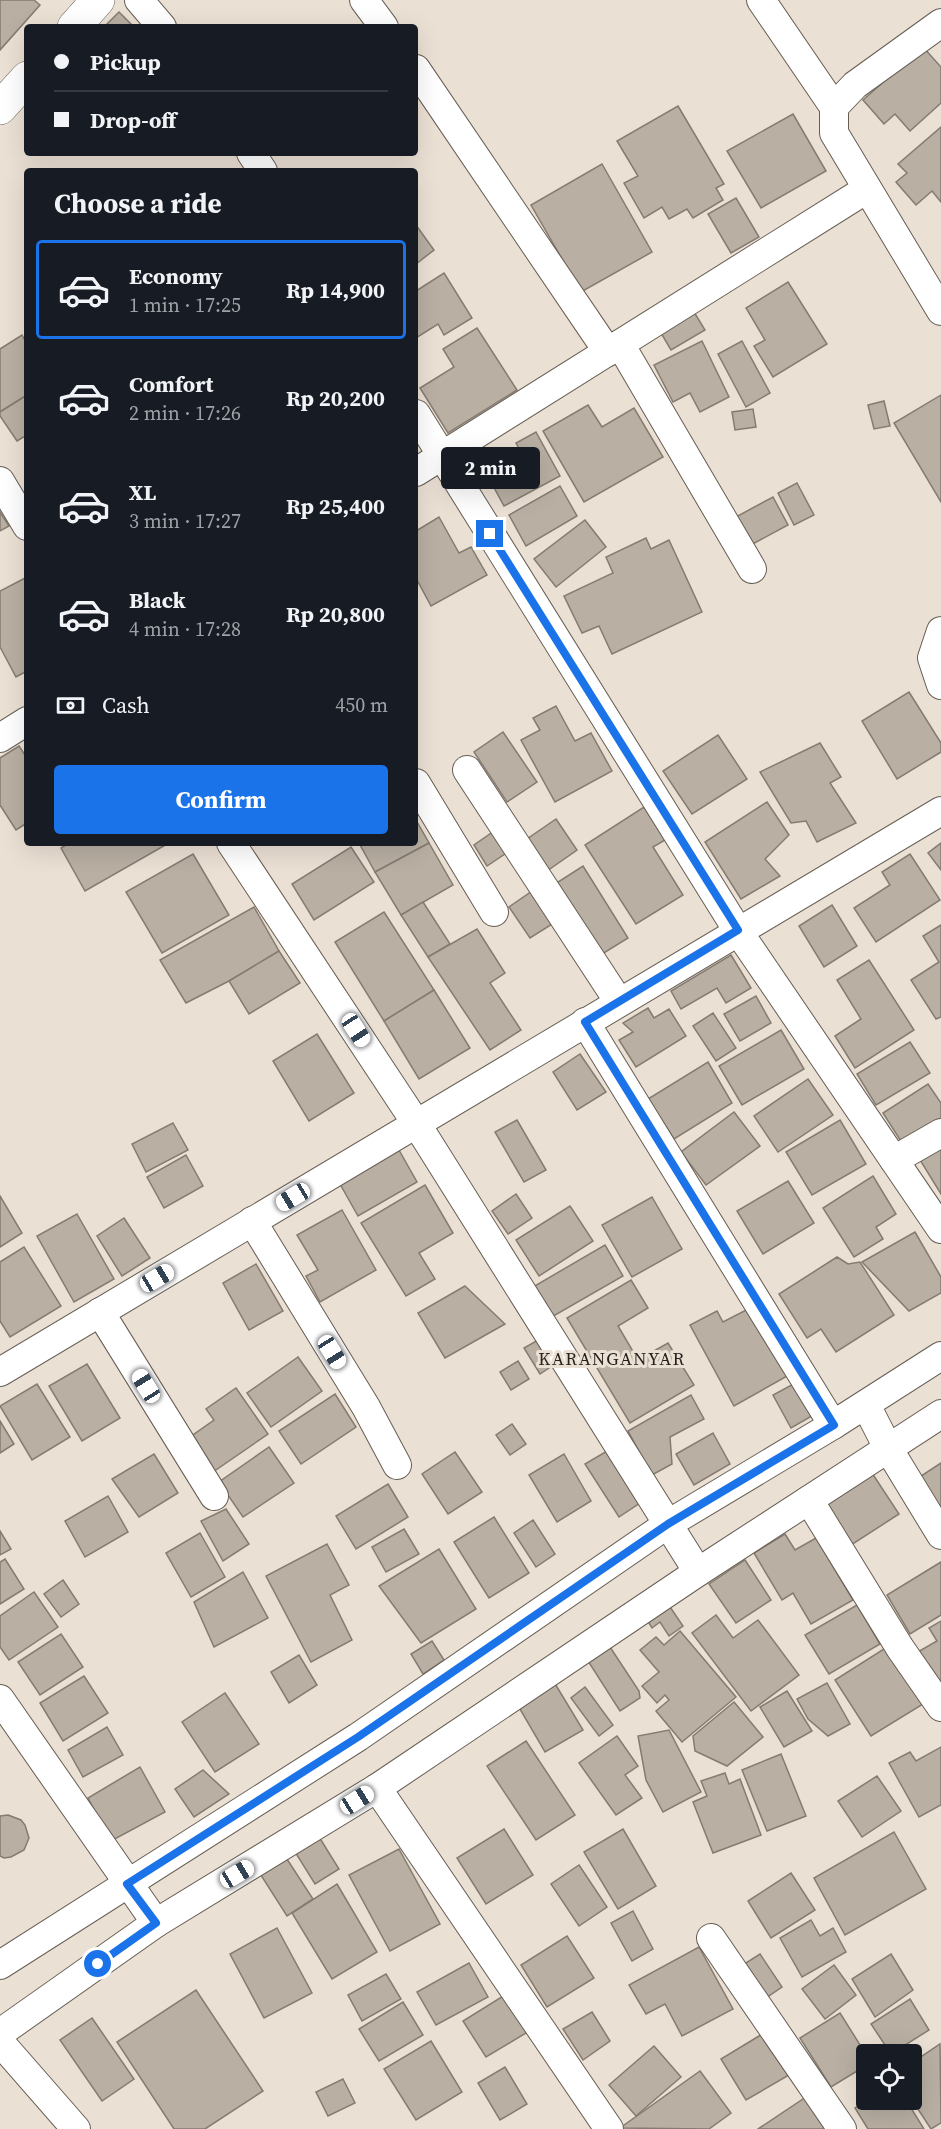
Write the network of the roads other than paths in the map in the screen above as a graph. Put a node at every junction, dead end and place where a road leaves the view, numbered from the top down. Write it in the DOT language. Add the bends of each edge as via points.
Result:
graph roads {
  1 [pos="139,0"];
  2 [pos="364,0"];
  3 [pos="761,0"];
  4 [pos="941,23"];
  5 [pos="159,24"];
  6 [pos="382,24"];
  7 [pos="418,72"];
  8 [pos="24,81"];
  9 [pos="834,107"];
  10 [pos="0,108"];
  11 [pos="867,189"];
  12 [pos="941,311"];
  13 [pos="614,348"];
  14 [pos="418,417"];
  15 [pos="441,455"];
  16 [pos="418,471"];
  17 [pos="0,481"];
  18 [pos="24,521"];
  19 [pos="752,569"];
  20 [pos="941,631"];
  21 [pos="941,686"];
  22 [pos="24,724"];
  23 [pos="0,738"];
  24 [pos="467,770"];
  25 [pos="418,786"];
  26 [pos="941,811"];
  27 [pos="233,846"];
  28 [pos="494,912"];
  29 [pos="738,930"];
  30 [pos="619,1002"];
  31 [pos="585,1022"];
  32 [pos="416,1123"];
  33 [pos="941,1133"];
  34 [pos="894,1160"];
  35 [pos="252,1221"];
  36 [pos="941,1229"];
  37 [pos="100,1312"];
  38 [pos="941,1356"];
  39 [pos="2,1366"];
  40 [pos="866,1405"];
  41 [pos="941,1414"];
  42 [pos="834,1425"];
  43 [pos="888,1448"];
  44 [pos="397,1465"];
  45 [pos="214,1496"];
  46 [pos="809,1500"];
  47 [pos="672,1530"];
  48 [pos="941,1535"];
  49 [pos="694,1566"];
  50 [pos="0,1699"];
  51 [pos="941,1707"];
  52 [pos="377,1788"];
  53 [pos="142,1903"];
  54 [pos="711,1938"];
  55 [pos="0,1965"];
  56 [pos="0,2033"];
  57 [pos="0,2042"];
  58 [pos="76,2129"];
  59 [pos="609,2129"];
  60 [pos="842,2129"];
  1 -- 5 [label="street"];
  2 -- 6 [label="street"];
  3 -- 9 [label="street"];
  4 -- 9 [label="street" via="855,85"];
  7 -- 13 [label="street"];
  8 -- 10 [label="street"];
  9 -- 11 [label="street" via="834,134"];
  11 -- 12 [label="street"];
  11 -- 13 [label="street"];
  13 -- 15 [label="street"];
  13 -- 19 [label="street"];
  14 -- 15 [label="street"];
  15 -- 16 [label="street"];
  15 -- 29 [label="street"];
  17 -- 18 [label="street"];
  20 -- 21 [label="street" via="932,658"];
  22 -- 23 [label="street"];
  24 -- 30 [label="street"];
  25 -- 28 [label="street"];
  26 -- 29 [label="street"];
  27 -- 32 [label="street"];
  29 -- 30 [label="street"];
  29 -- 34 [label="street"];
  30 -- 31 [label="street"];
  31 -- 32 [label="street"];
  31 -- 42 [label="street"];
  32 -- 35 [label="street"];
  32 -- 47 [label="street"];
  33 -- 34 [label="street"];
  34 -- 36 [label="street"];
  35 -- 37 [label="street"];
  35 -- 44 [label="street"];
  37 -- 39 [label="street"];
  37 -- 45 [label="street"];
  38 -- 40 [label="street"];
  40 -- 42 [label="street"];
  40 -- 43 [label="street"];
  41 -- 43 [label="street"];
  42 -- 47 [label="street"];
  43 -- 46 [label="street"];
  43 -- 48 [label="street"];
  46 -- 49 [label="street"];
  46 -- 51 [label="street"];
  47 -- 49 [label="street"];
  47 -- 53 [label="street" via="358,1737"];
  49 -- 52 [label="street"];
  50 -- 53 [label="street"];
  52 -- 53 [label="street"];
  52 -- 59 [label="street"];
  53 -- 55 [label="street"];
  53 -- 56 [label="street"];
  54 -- 60 [label="street"];
  57 -- 58 [label="street"];
}
